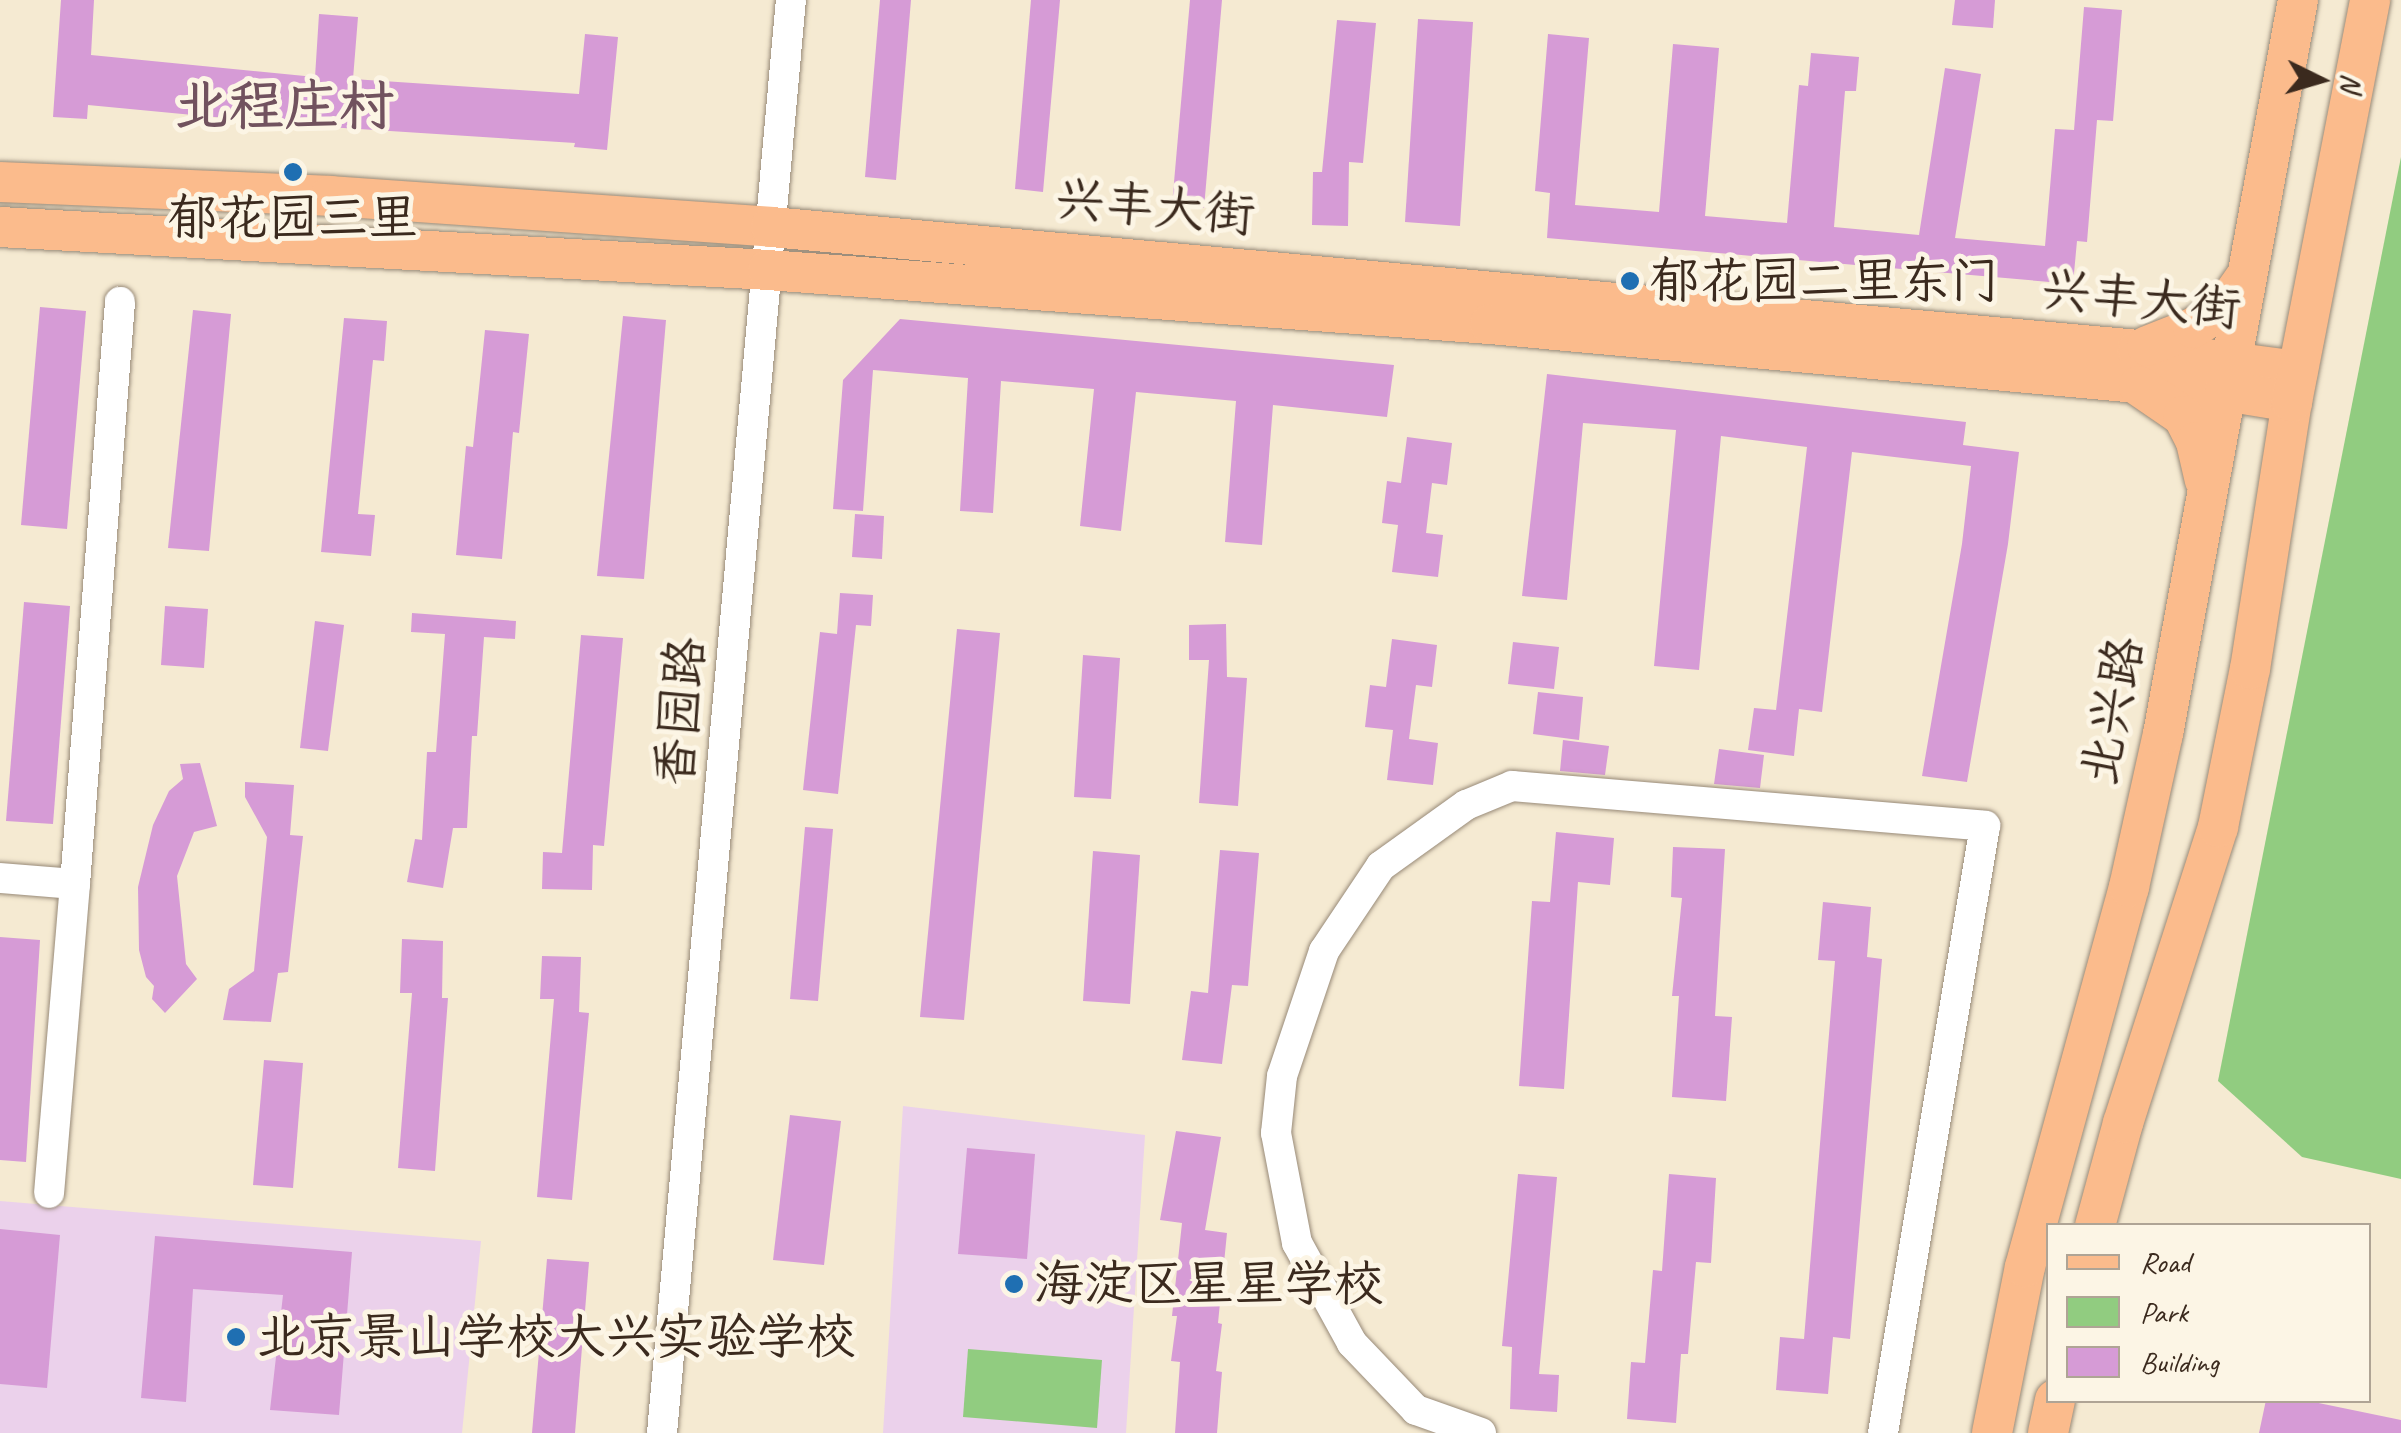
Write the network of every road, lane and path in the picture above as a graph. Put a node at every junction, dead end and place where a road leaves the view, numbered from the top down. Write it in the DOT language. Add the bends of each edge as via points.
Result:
graph roads {
  1 [pos="791,0"];
  2 [pos="2298,0"];
  3 [pos="2370,0"];
  4 [pos="0,182"];
  5 [pos="332,196"];
  6 [pos="0,227"];
  7 [pos="771,227"];
  8 [pos="328,245"];
  9 [pos="768,270"];
  10 [pos="2247,276"];
  11 [pos="120,302"];
  12 [pos="2134,366"];
  13 [pos="2228,375"];
  14 [pos="2294,387"];
  15 [pos="2207,490"];
  16 [pos="0,878"];
  17 [pos="75,884"];
  18 [pos="49,1192"];
  19 [pos="2096,1223"];
  20 [pos="2054,1403"];
  21 [pos="662,1433"];
  22 [pos="1482,1433"];
  23 [pos="1883,1433"];
  24 [pos="1992,1433"];
  25 [pos="2048,1433"];
  1 -- 7 [label="street, 香园路"];
  2 -- 10 [label="main road, 北兴路"];
  3 -- 14 [label="main road"];
  4 -- 5 [label="main road, 兴丰大街"];
  5 -- 7 [label="main road, 兴丰大街"];
  5 -- 8 [label="street"];
  6 -- 8 [label="main road, 兴丰大街"];
  7 -- 9 [label="street, 香园路"];
  7 -- 12 [label="main road, 兴丰大街"];
  8 -- 9 [label="main road, 兴丰大街"];
  9 -- 12 [label="main road, 兴丰大街"];
  9 -- 21 [label="street, 香园路"];
  10 -- 12 [label="main road" via="2224,308"];
  10 -- 13 [label="main road, 北兴路"];
  11 -- 17 [label="street"];
  12 -- 13 [label="main road, 兴丰大街"];
  12 -- 15 [label="main road" via="2184,416"];
  13 -- 14 [label="main road, 兴丰大街"];
  13 -- 15 [label="main road, 北兴路"];
  14 -- 19 [label="main road" via="2218,828"];
  15 -- 24 [label="main road, 北兴路" via="2129,887 2043,1196"];
  16 -- 17 [label="street"];
  17 -- 18 [label="street"];
  20 -- 25 [label="main road"];
  22 -- 23 [label="street" via="1416,1410 1352,1343 1297,1243 1276,1133 1282,1076 1324,952 1381,866 1466,805 1512,786 1985,826"];
}
